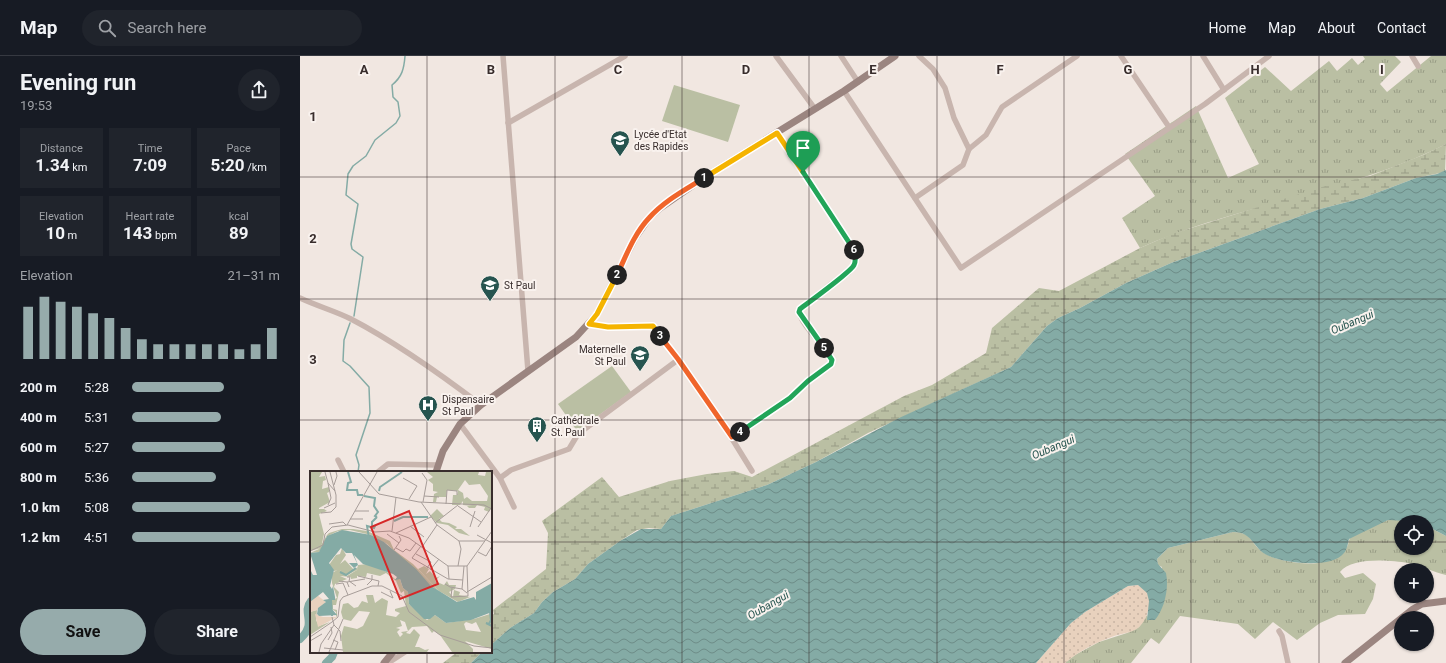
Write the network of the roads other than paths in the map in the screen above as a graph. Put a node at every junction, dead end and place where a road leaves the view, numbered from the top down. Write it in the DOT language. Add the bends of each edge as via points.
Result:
graph roads {
  1 [pos="503,56"];
  2 [pos="625,56"];
  3 [pos="776,56"];
  4 [pos="841,56"];
  5 [pos="896,56"];
  6 [pos="919,56"];
  7 [pos="1077,56"];
  8 [pos="1121,56"];
  9 [pos="1203,56"];
  10 [pos="1268,56"];
  11 [pos="1412,56"];
  12 [pos="1418,66"];
  13 [pos="858,82"];
  14 [pos="1224,90"];
  15 [pos="844,91"];
  16 [pos="815,109"];
  17 [pos="508,123"];
  18 [pos="1169,127"];
  19 [pos="777,133"];
  20 [pos="969,149"];
  21 [pos="915,198"];
  22 [pos="300,298"];
  23 [pos="589,324"];
  24 [pos="678,359"];
  25 [pos="528,371"];
  26 [pos="481,405"];
  27 [pos="460,424"];
  28 [pos="732,437"];
  29 [pos="338,460"];
  30 [pos="437,469"];
  31 [pos="344,471"];
  32 [pos="379,471"];
  33 [pos="752,471"];
  34 [pos="500,478"];
  35 [pos="514,507"];
  36 [pos="1446,601"];
  37 [pos="1279,631"];
  38 [pos="392,653"];
  39 [pos="403,653"];
  40 [pos="384,663"];
  41 [pos="388,663"];
  42 [pos="1288,663"];
  43 [pos="1345,663"];
  1 -- 17 [label="street"];
  2 -- 17 [label="street"];
  3 -- 16 [label="street"];
  4 -- 13 [label="street"];
  5 -- 13 [label="main road"];
  6 -- 20 [label="street" via="933,69 945,88 954,118"];
  7 -- 20 [label="street" via="1002,107 986,135"];
  8 -- 18 [label="street"];
  9 -- 14 [label="street"];
  10 -- 14 [label="street"];
  11 -- 12 [label="street"];
  13 -- 15 [label="main road"];
  14 -- 18 [label="street"];
  15 -- 16 [label="main road"];
  15 -- 21 [label="street"];
  16 -- 19 [label="main road"];
  17 -- 25 [label="street"];
  18 -- 21 [label="street" via="961,268"];
  19 -- 23 [label="main road" via="671,199 649,218 635,238 597,314"];
  19 -- 28 [label="street" via="855,251 855,259 848,273 799,312 830,355 831,364 790,398"];
  20 -- 21 [label="street" via="963,164"];
  22 -- 26 [label="street" via="350,318 392,342 417,357"];
  23 -- 24 [label="street" via="608,327 653,326"];
  23 -- 25 [label="main road" via="576,337"];
  24 -- 28 [label="street"];
  24 -- 34 [label="street" via="578,434 569,449 511,470"];
  25 -- 26 [label="main road"];
  26 -- 27 [label="main road"];
  27 -- 30 [label="main road" via="449,438"];
  27 -- 34 [label="street"];
  28 -- 33 [label="street"];
  29 -- 31 [label="street"];
  30 -- 32 [label="street" via="388,464"];
  34 -- 35 [label="street"];
  36 -- 43 [label="main road" via="1422,604 1413,609"];
  37 -- 42 [label="street"];
  38 -- 40 [label="main road"];
  39 -- 41 [label="street"];
}
